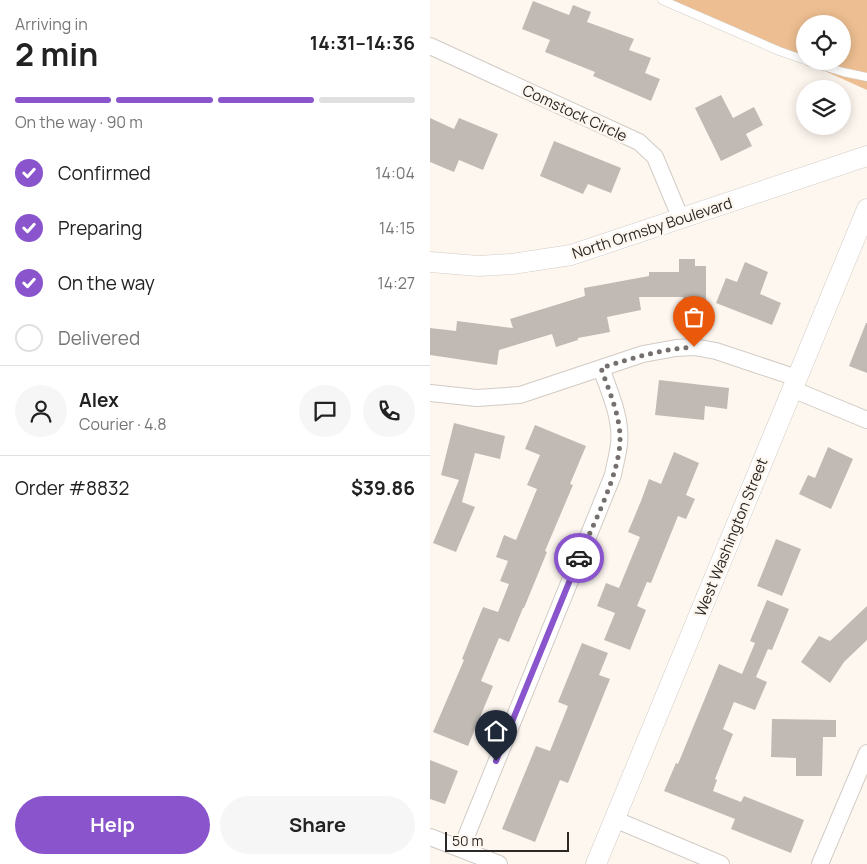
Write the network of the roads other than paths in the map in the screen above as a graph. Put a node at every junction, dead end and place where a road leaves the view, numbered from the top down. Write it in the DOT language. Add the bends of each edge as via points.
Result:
graph roads {
  1 [pos="662,0"];
  2 [pos="430,46"];
  3 [pos="796,57"];
  4 [pos="837,70"];
  5 [pos="867,77"];
  6 [pos="867,156"];
  7 [pos="867,209"];
  8 [pos="682,219"];
  9 [pos="430,262"];
  10 [pos="601,368"];
  11 [pos="794,384"];
  12 [pos="430,393"];
  13 [pos="867,420"];
  14 [pos="867,753"];
  15 [pos="614,819"];
  16 [pos="430,837"];
  17 [pos="461,850"];
  18 [pos="499,864"];
  19 [pos="596,864"];
  20 [pos="721,864"];
  21 [pos="820,864"];
  1 -- 3 [label="lane"];
  2 -- 8 [label="street, Comstock Circle" via="639,142 655,157"];
  4 -- 5 [label="lane"];
  6 -- 8 [label="street, North Ormsby Boulevard"];
  7 -- 11 [label="street, West Washington Street"];
  8 -- 9 [label="street, North Ormsby Boulevard" via="572,255 478,266"];
  10 -- 11 [label="street" via="643,354 694,347 716,351"];
  10 -- 12 [label="street" via="520,395 477,398"];
  10 -- 17 [label="street" via="615,407 620,442 613,475"];
  11 -- 13 [label="street"];
  11 -- 15 [label="street, West Washington Street"];
  14 -- 21 [label="street"];
  15 -- 19 [label="street, West Washington Street"];
  15 -- 20 [label="street"];
  16 -- 17 [label="street"];
  17 -- 18 [label="street"];
}
